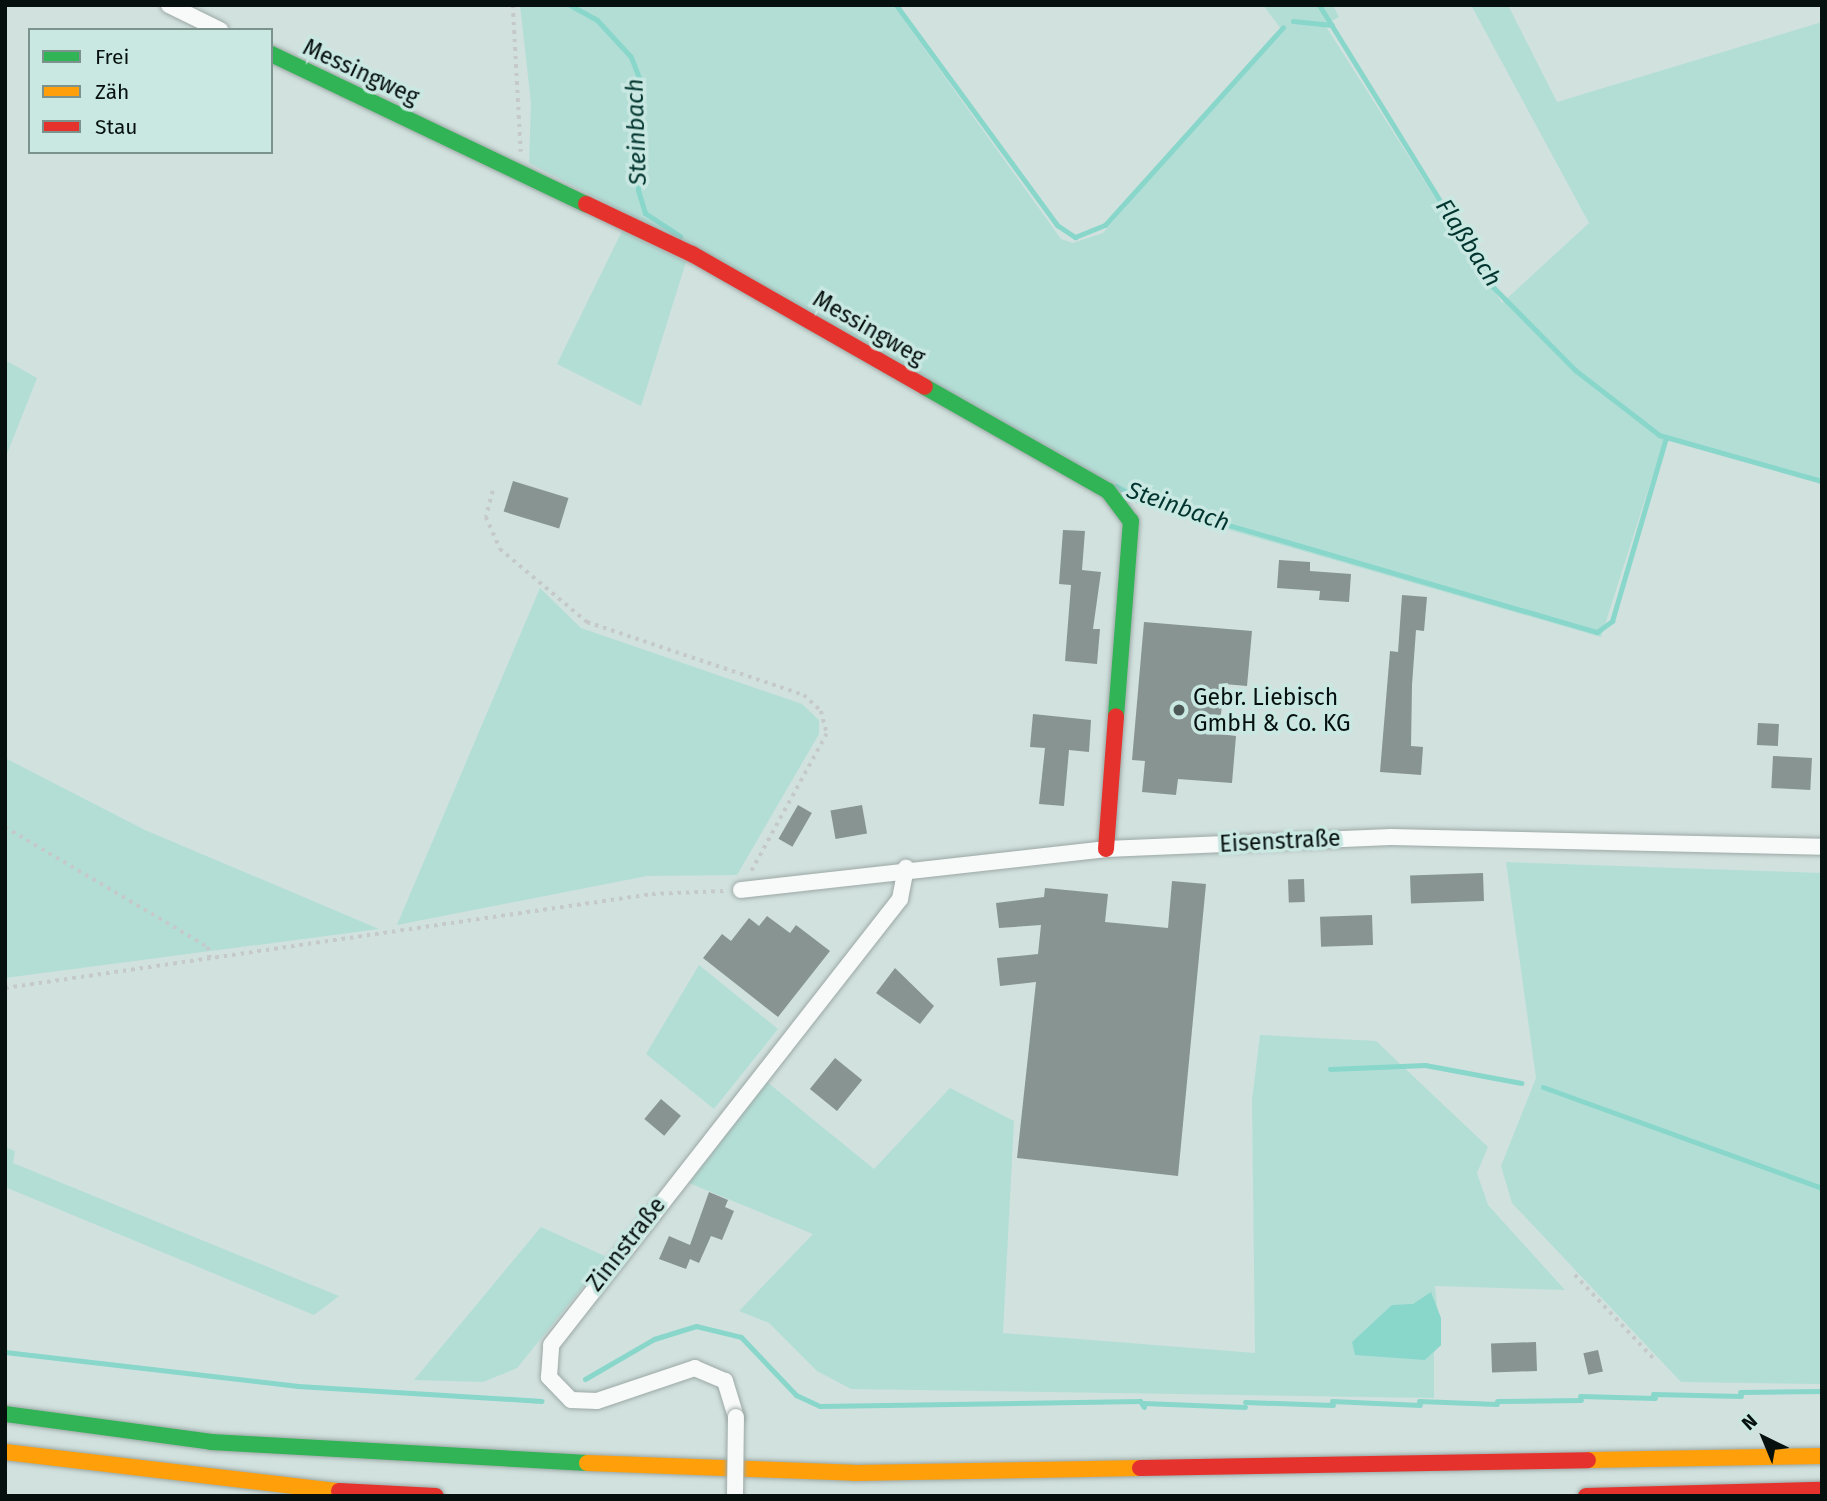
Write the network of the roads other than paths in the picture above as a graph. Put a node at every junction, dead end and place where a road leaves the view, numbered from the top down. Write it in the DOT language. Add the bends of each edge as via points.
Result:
graph roads {
  1 [pos="169,5"];
  2 [pos="216,28"];
  3 [pos="273,55"];
  4 [pos="1822,847"];
  5 [pos="1106,849"];
  6 [pos="906,868"];
  7 [pos="741,890"];
  8 [pos="5,1414"];
  9 [pos="5,1452"];
  10 [pos="1822,1456"];
  11 [pos="1822,1490"];
  12 [pos="436,1496"];
  13 [pos="735,1496"];
  14 [pos="1586,1496"];
  1 -- 2 [label="street"];
  3 -- 5 [label="main road, Messingweg" via="692,254 1108,491 1131,521"];
  4 -- 5 [label="street, Eisenstraße" via="1391,837"];
  5 -- 6 [label="street, Eisenstraße"];
  6 -- 7 [label="street, Eisenstraße"];
  6 -- 13 [label="street, Zinnstraße, bridge" via="900,899 551,1345 549,1377 571,1400 597,1401 695,1368 725,1381 736,1417"];
  8 -- 10 [label="main road" via="211,1442 377,1455 854,1473"];
  9 -- 12 [label="main road" via="364,1494"];
  11 -- 14 [label="main road"];
}
